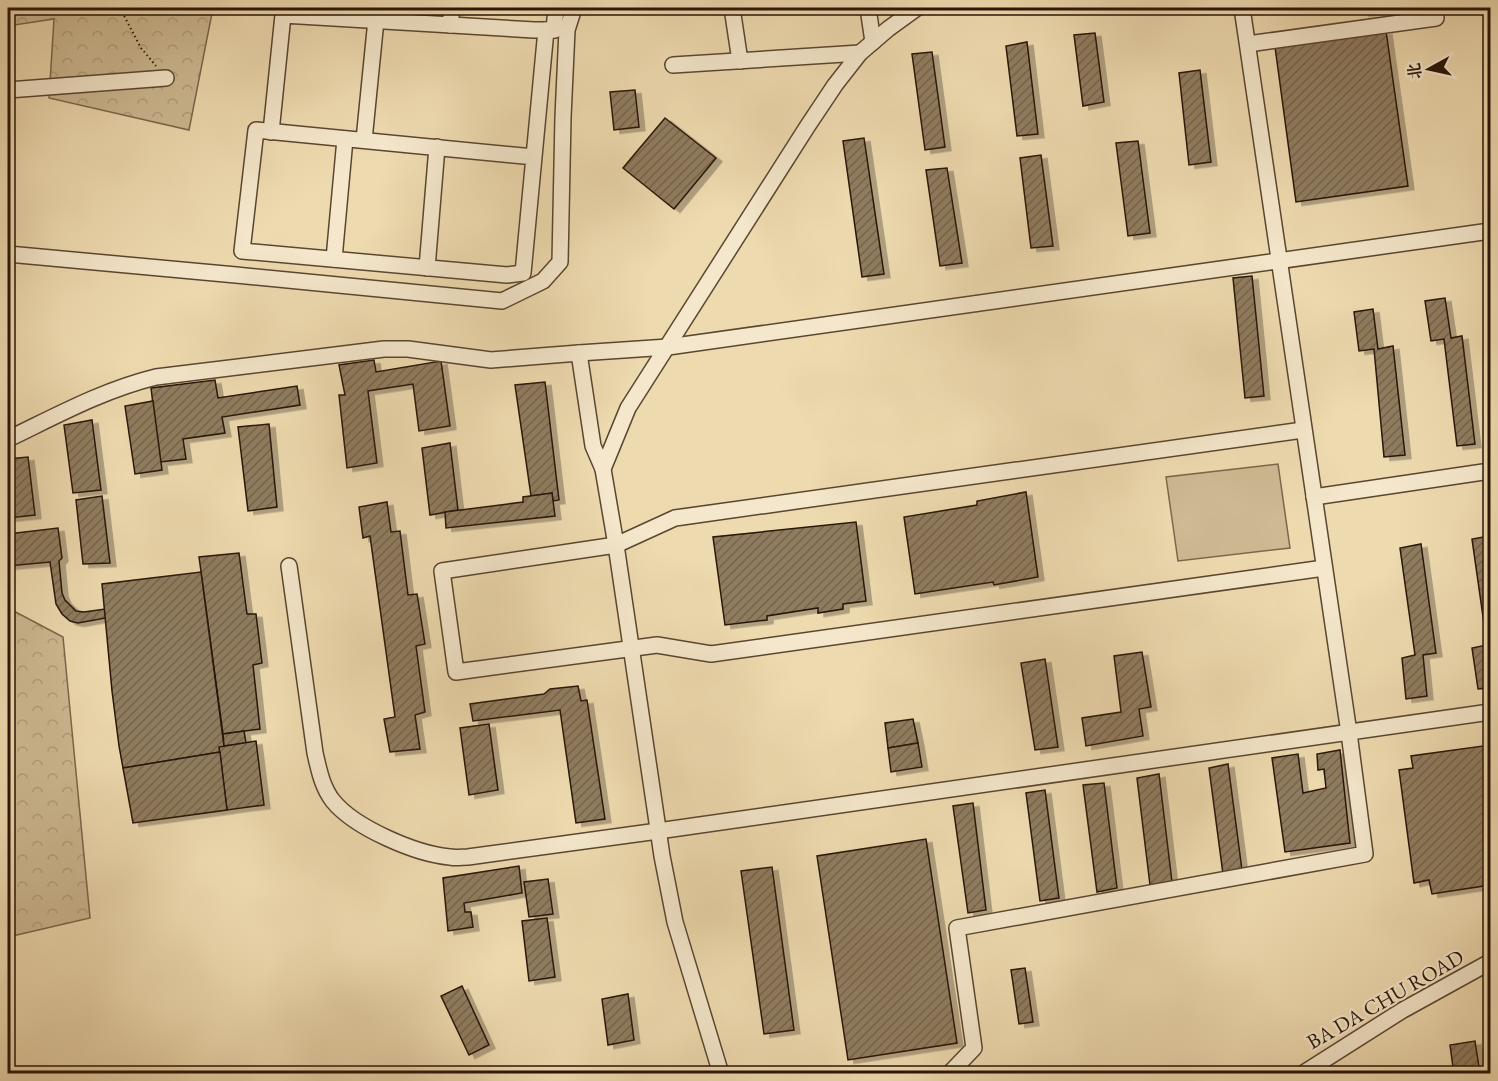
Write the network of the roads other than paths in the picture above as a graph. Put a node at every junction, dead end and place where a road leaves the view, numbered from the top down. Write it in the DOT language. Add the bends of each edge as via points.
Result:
graph roads {
  1 [pos="452,8"];
  2 [pos="556,8"];
  3 [pos="574,8"];
  4 [pos="732,8"];
  5 [pos="868,8"];
  6 [pos="917,8"];
  7 [pos="1242,8"];
  8 [pos="1434,8"];
  9 [pos="356,13"];
  10 [pos="376,20"];
  11 [pos="450,25"];
  12 [pos="556,30"];
  13 [pos="873,42"];
  14 [pos="1248,44"];
  15 [pos="860,53"];
  16 [pos="740,60"];
  17 [pos="673,65"];
  18 [pos="166,78"];
  19 [pos="8,90"];
  20 [pos="271,132"];
  21 [pos="345,139"];
  22 [pos="364,141"];
  23 [pos="438,147"];
  24 [pos="534,157"];
  25 [pos="1491,231"];
  26 [pos="8,254"];
  27 [pos="334,259"];
  28 [pos="1279,261"];
  29 [pos="427,268"];
  30 [pos="668,347"];
  31 [pos="579,352"];
  32 [pos="1303,430"];
  33 [pos="8,439"];
  34 [pos="603,469"];
  35 [pos="1491,471"];
  36 [pos="1314,497"];
  37 [pos="616,545"];
  38 [pos="289,566"];
  39 [pos="1324,568"];
  40 [pos="631,649"];
  41 [pos="1491,712"];
  42 [pos="1349,733"];
  43 [pos="658,831"];
  44 [pos="1491,962"];
  45 [pos="721,1074"];
  46 [pos="949,1074"];
  47 [pos="1302,1074"];
  1 -- 11 [label="street"];
  2 -- 12 [label="street"];
  3 -- 12 [label="street"];
  4 -- 16 [label="street"];
  5 -- 13 [label="street"];
  6 -- 13 [label="street"];
  7 -- 14 [label="street"];
  8 -- 14 [label="street" via="1436,18"];
  9 -- 10 [label="street"];
  9 -- 20 [label="street" via="283,15"];
  10 -- 11 [label="street"];
  10 -- 22 [label="street"];
  11 -- 12 [label="street"];
  12 -- 24 [label="street"];
  12 -- 26 [label="street" via="562,117 560,262 543,281 502,301"];
  13 -- 15 [label="street"];
  14 -- 28 [label="street"];
  15 -- 16 [label="street"];
  15 -- 30 [label="street" via="807,127"];
  16 -- 17 [label="street"];
  18 -- 19 [label="street"];
  20 -- 21 [label="street"];
  20 -- 27 [label="street" via="256,130 242,251"];
  21 -- 22 [label="street"];
  21 -- 27 [label="street"];
  22 -- 23 [label="street"];
  23 -- 24 [label="street"];
  23 -- 29 [label="street"];
  24 -- 29 [label="street" via="523,273"];
  25 -- 28 [label="street"];
  27 -- 29 [label="street"];
  28 -- 30 [label="street"];
  28 -- 32 [label="street"];
  30 -- 31 [label="street"];
  30 -- 34 [label="street" via="628,408"];
  31 -- 33 [label="street" via="491,360 384,349 156,377 89,399"];
  31 -- 34 [label="street" via="593,446"];
  32 -- 36 [label="street"];
  32 -- 37 [label="street" via="675,518"];
  34 -- 37 [label="street"];
  35 -- 36 [label="street"];
  36 -- 39 [label="street"];
  37 -- 40 [label="street"];
  37 -- 40 [label="street" via="442,571 456,672"];
  38 -- 43 [label="street" via="315,753 323,783 333,801 348,815 375,833 417,850 449,857"];
  39 -- 40 [label="street" via="711,654 657,645"];
  39 -- 42 [label="street"];
  40 -- 43 [label="street"];
  41 -- 42 [label="street"];
  42 -- 43 [label="street"];
  42 -- 46 [label="street" via="1365,854 957,928 974,1047"];
  43 -- 45 [label="street" via="675,922"];
  44 -- 47 [label="street, BA DA CHU ROAD" via="1403,1010"];
}
